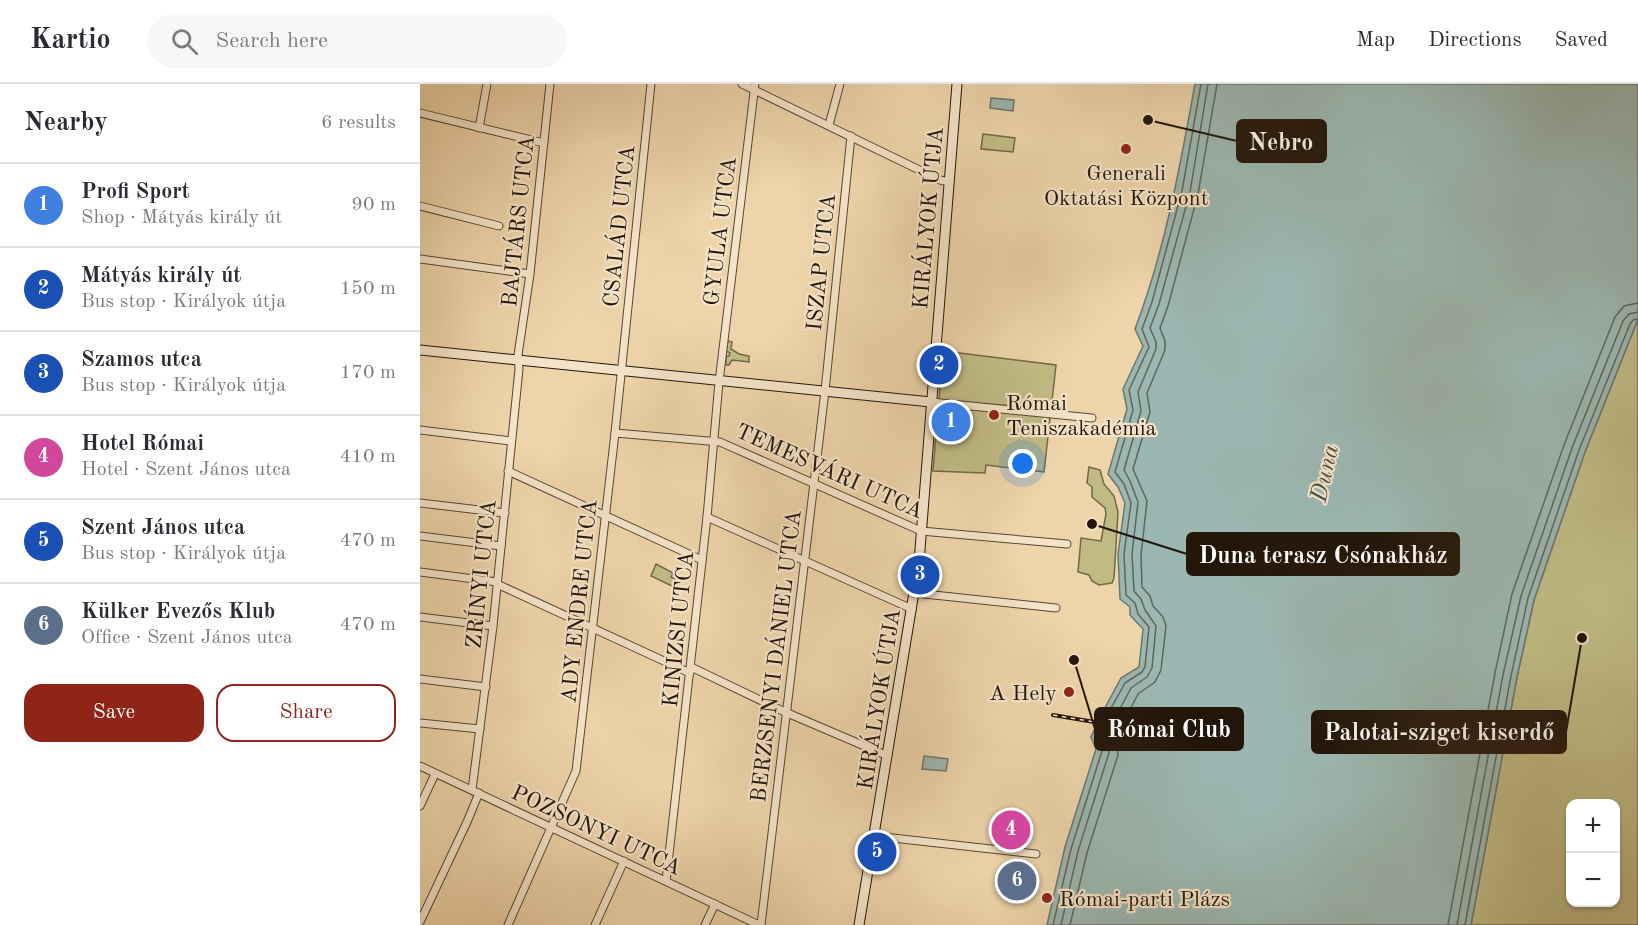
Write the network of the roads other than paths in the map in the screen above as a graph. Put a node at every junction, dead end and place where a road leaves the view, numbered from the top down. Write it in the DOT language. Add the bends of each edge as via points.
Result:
graph roads {
  1 [pos="487,84"];
  2 [pos="550,84"];
  3 [pos="651,84"];
  4 [pos="742,84"];
  5 [pos="840,84"];
  6 [pos="957,84"];
  7 [pos="754,87"];
  8 [pos="420,113"];
  9 [pos="830,125"];
  10 [pos="479,128"];
  11 [pos="851,136"];
  12 [pos="544,143"];
  13 [pos="949,182"];
  14 [pos="420,206"];
  15 [pos="499,226"];
  16 [pos="420,259"];
  17 [pos="530,274"];
  18 [pos="420,350"];
  19 [pos="519,362"];
  20 [pos="621,372"];
  21 [pos="719,382"];
  22 [pos="825,391"];
  23 [pos="931,402"];
  24 [pos="1092,418"];
  25 [pos="420,430"];
  26 [pos="615,433"];
  27 [pos="511,441"];
  28 [pos="715,441"];
  29 [pos="508,471"];
  30 [pos="814,484"];
  31 [pos="420,503"];
  32 [pos="505,513"];
  33 [pos="605,515"];
  34 [pos="707,517"];
  35 [pos="921,531"];
  36 [pos="420,536"];
  37 [pos="1067,544"];
  38 [pos="501,546"];
  39 [pos="702,560"];
  40 [pos="805,560"];
  41 [pos="420,572"];
  42 [pos="497,583"];
  43 [pos="915,593"];
  44 [pos="1056,608"];
  45 [pos="912,609"];
  46 [pos="420,617"];
  47 [pos="493,626"];
  48 [pos="592,629"];
  49 [pos="690,670"];
  50 [pos="420,679"];
  51 [pos="486,687"];
  52 [pos="785,712"];
  53 [pos="420,723"];
  54 [pos="480,729"];
  55 [pos="888,756"];
  56 [pos="420,766"];
  57 [pos="435,774"];
  58 [pos="476,791"];
  59 [pos="420,806"];
  60 [pos="551,829"];
  61 [pos="875,836"];
  62 [pos="1036,854"];
  63 [pos="624,861"];
  64 [pos="666,881"];
  65 [pos="715,904"];
  66 [pos="420,922"];
  67 [pos="508,925"];
  68 [pos="595,925"];
  69 [pos="705,925"];
  70 [pos="760,925"];
  71 [pos="859,925"];
  1 -- 10 [label="street"];
  2 -- 12 [label="street, BAJTÁRS UTCA"];
  3 -- 20 [label="street, CSALÁD UTCA"];
  4 -- 7 [label="street"];
  5 -- 9 [label="street"];
  6 -- 13 [label="street, KIRÁLYOK ÚTJA"];
  7 -- 9 [label="street"];
  7 -- 21 [label="street, GYULA UTCA"];
  8 -- 10 [label="street"];
  9 -- 11 [label="street"];
  10 -- 12 [label="street"];
  11 -- 13 [label="street"];
  11 -- 22 [label="street, ISZAP UTCA"];
  12 -- 17 [label="street, BAJTÁRS UTCA"];
  13 -- 23 [label="street, KIRÁLYOK ÚTJA"];
  14 -- 15 [label="street"];
  16 -- 17 [label="street"];
  17 -- 19 [label="street, BAJTÁRS UTCA"];
  18 -- 19 [label="street"];
  19 -- 20 [label="street"];
  19 -- 27 [label="street, ZRÍNYI UTCA"];
  20 -- 21 [label="street"];
  20 -- 26 [label="street, ADY ENDRE UTCA"];
  21 -- 22 [label="street"];
  21 -- 28 [label="street, KINIZSI UTCA"];
  22 -- 23 [label="street"];
  22 -- 30 [label="street, BERZSENYI DÁNIEL UTCA"];
  23 -- 24 [label="street"];
  23 -- 35 [label="street, KIRÁLYOK ÚTJA"];
  25 -- 27 [label="street"];
  26 -- 28 [label="street, TEMESVÁRI UTCA"];
  26 -- 33 [label="street, ADY ENDRE UTCA"];
  27 -- 29 [label="street, ZRÍNYI UTCA"];
  28 -- 30 [label="street, TEMESVÁRI UTCA"];
  28 -- 34 [label="street, KINIZSI UTCA"];
  29 -- 32 [label="street, ZRÍNYI UTCA"];
  29 -- 33 [label="street"];
  30 -- 35 [label="street, TEMESVÁRI UTCA"];
  30 -- 40 [label="street, BERZSENYI DÁNIEL UTCA"];
  31 -- 32 [label="street"];
  32 -- 38 [label="street, ZRÍNYI UTCA"];
  33 -- 39 [label="street"];
  33 -- 48 [label="street, ADY ENDRE UTCA"];
  34 -- 39 [label="street, KINIZSI UTCA"];
  34 -- 40 [label="street"];
  35 -- 37 [label="street, TEMESVÁRI UTCA"];
  35 -- 43 [label="street, KIRÁLYOK ÚTJA"];
  36 -- 38 [label="street"];
  38 -- 42 [label="street, ZRÍNYI UTCA"];
  39 -- 49 [label="street, KINIZSI UTCA"];
  40 -- 45 [label="street"];
  40 -- 52 [label="street, BERZSENYI DÁNIEL UTCA"];
  41 -- 42 [label="street"];
  42 -- 47 [label="street, ZRÍNYI UTCA"];
  42 -- 48 [label="street"];
  43 -- 44 [label="street"];
  43 -- 45 [label="street, KIRÁLYOK ÚTJA"];
  45 -- 55 [label="street, KIRÁLYOK ÚTJA"];
  46 -- 47 [label="street"];
  47 -- 51 [label="street, ZRÍNYI UTCA"];
  48 -- 49 [label="street"];
  48 -- 60 [label="street, ADY ENDRE UTCA" via="576,771"];
  49 -- 52 [label="street"];
  49 -- 64 [label="street, KINIZSI UTCA"];
  50 -- 51 [label="street"];
  51 -- 54 [label="street, ZRÍNYI UTCA"];
  52 -- 55 [label="street"];
  52 -- 70 [label="street, BERZSENYI DÁNIEL UTCA"];
  53 -- 54 [label="street"];
  54 -- 58 [label="street, ZRÍNYI UTCA"];
  55 -- 61 [label="street, KIRÁLYOK ÚTJA"];
  56 -- 57 [label="street, POZSONYI UTCA"];
  57 -- 58 [label="street, POZSONYI UTCA"];
  57 -- 59 [label="street"];
  58 -- 60 [label="street, POZSONYI UTCA"];
  58 -- 66 [label="street, ZRÍNYI UTCA" via="460,837"];
  60 -- 63 [label="street, POZSONYI UTCA"];
  60 -- 67 [label="street, ADY ENDRE UTCA"];
  61 -- 62 [label="street"];
  61 -- 71 [label="street, KIRÁLYOK ÚTJA"];
  63 -- 64 [label="street, POZSONYI UTCA"];
  63 -- 68 [label="street"];
  64 -- 65 [label="street, POZSONYI UTCA"];
  65 -- 69 [label="street"];
  65 -- 70 [label="street, POZSONYI UTCA"];
}
